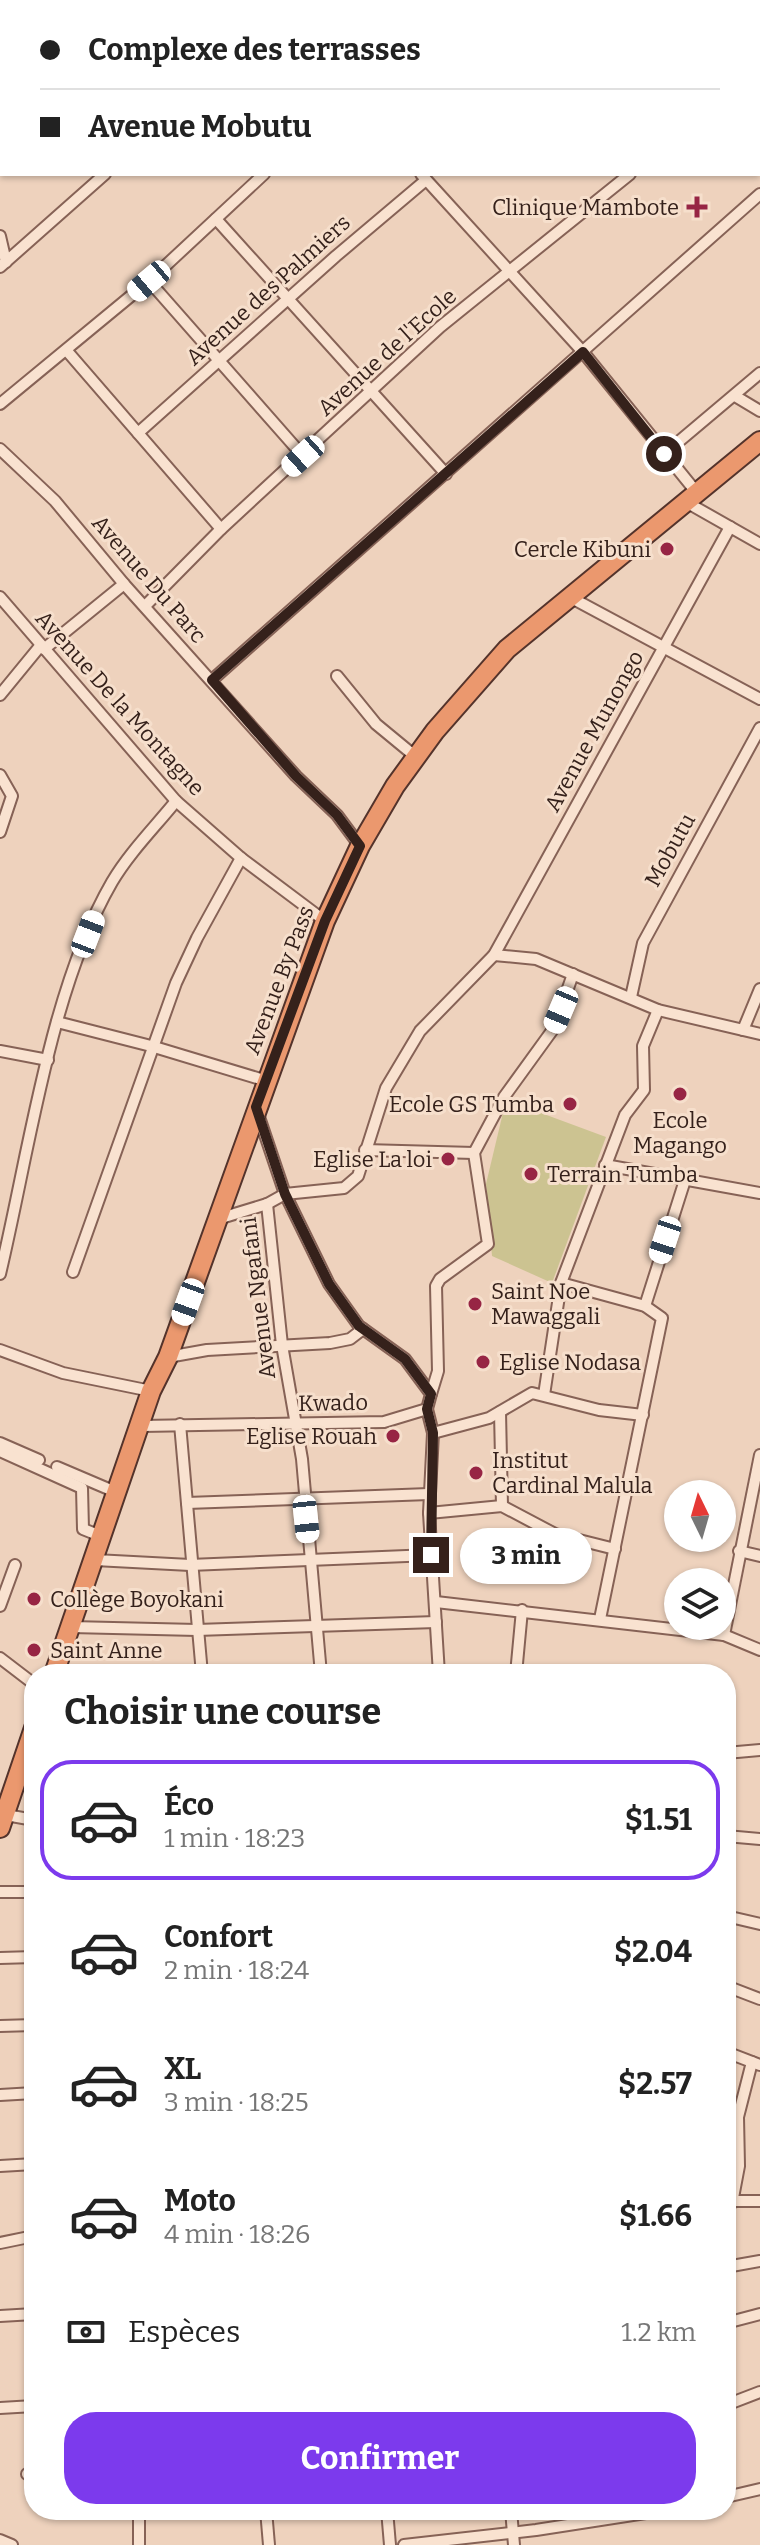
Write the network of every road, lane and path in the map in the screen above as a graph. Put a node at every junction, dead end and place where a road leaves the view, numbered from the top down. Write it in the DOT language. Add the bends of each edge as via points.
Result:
graph roads {
  1 [pos="103,176"];
  2 [pos="262,176"];
  3 [pos="424,177"];
  4 [pos="617,179"];
  5 [pos="760,194"];
  6 [pos="216,219"];
  7 [pos="0,236"];
  8 [pos="3,265"];
  9 [pos="511,273"];
  10 [pos="149,281"];
  11 [pos="287,300"];
  12 [pos="67,351"];
  13 [pos="583,352"];
  14 [pos="220,359"];
  15 [pos="760,373"];
  16 [pos="371,394"];
  17 [pos="735,396"];
  18 [pos="0,404"];
  19 [pos="760,411"];
  20 [pos="138,433"];
  21 [pos="760,441"];
  22 [pos="0,449"];
  23 [pos="664,454"];
  24 [pos="303,456"];
  25 [pos="446,474"];
  26 [pos="691,497"];
  27 [pos="730,527"];
  28 [pos="221,529"];
  29 [pos="760,544"];
  30 [pos="124,584"];
  31 [pos="568,596"];
  32 [pos="0,597"];
  33 [pos="146,605"];
  34 [pos="42,647"];
  35 [pos="663,648"];
  36 [pos="337,676"];
  37 [pos="212,680"];
  38 [pos="0,695"];
  39 [pos="760,699"];
  40 [pos="760,728"];
  41 [pos="416,757"];
  42 [pos="0,775"];
  43 [pos="176,801"];
  44 [pos="0,832"];
  45 [pos="360,846"];
  46 [pos="241,858"];
  47 [pos="325,921"];
  48 [pos="494,955"];
  49 [pos="573,974"];
  50 [pos="760,989"];
  51 [pos="631,997"];
  52 [pos="658,1010"];
  53 [pos="57,1022"];
  54 [pos="743,1030"];
  55 [pos="760,1034"];
  56 [pos="151,1046"];
  57 [pos="0,1051"];
  58 [pos="48,1060"];
  59 [pos="267,1081"];
  60 [pos="256,1107"];
  61 [pos="365,1150"];
  62 [pos="474,1153"];
  63 [pos="605,1165"];
  64 [pos="685,1180"];
  65 [pos="760,1193"];
  66 [pos="285,1194"];
  67 [pos="267,1204"];
  68 [pos="218,1219"];
  69 [pos="73,1272"];
  70 [pos="0,1274"];
  71 [pos="561,1283"];
  72 [pos="645,1306"];
  73 [pos="363,1329"];
  74 [pos="282,1345"];
  75 [pos="0,1350"];
  76 [pos="168,1357"];
  77 [pos="151,1391"];
  78 [pos="431,1394"];
  79 [pos="544,1395"];
  80 [pos="427,1409"];
  81 [pos="500,1412"];
  82 [pos="643,1415"];
  83 [pos="180,1424"];
  84 [pos="294,1424"];
  85 [pos="142,1426"];
  86 [pos="433,1433"];
  87 [pos="0,1443"];
  88 [pos="0,1451"];
  89 [pos="760,1455"];
  90 [pos="118,1493"];
  91 [pos="429,1494"];
  92 [pos="304,1498"];
  93 [pos="187,1503"];
  94 [pos="502,1506"];
  95 [pos="429,1513"];
  96 [pos="103,1537"];
  97 [pos="615,1549"];
  98 [pos="739,1551"];
  99 [pos="431,1555"];
  100 [pos="760,1556"];
  101 [pos="95,1560"];
  102 [pos="311,1562"];
  103 [pos="15,1565"];
  104 [pos="190,1565"];
  105 [pos="736,1573"];
  106 [pos="1,1600"];
  107 [pos="436,1602"];
  108 [pos="522,1610"];
  109 [pos="600,1619"];
  110 [pos="436,1622"];
  111 [pos="317,1626"];
  112 [pos="71,1627"];
  113 [pos="664,1627"];
  114 [pos="197,1630"];
  115 [pos="736,1640"];
  116 [pos="760,1650"];
  117 [pos="0,1658"];
  118 [pos="58,1664"];
  119 [pos="201,1664"];
  120 [pos="320,1664"];
  121 [pos="438,1664"];
  122 [pos="517,1664"];
  123 [pos="24,1676"];
  124 [pos="760,1750"];
  125 [pos="736,1752"];
  126 [pos="24,1767"];
  127 [pos="24,1821"];
  128 [pos="3,1822"];
  129 [pos="736,1837"];
  130 [pos="760,1839"];
  131 [pos="0,1892"];
  132 [pos="24,1892"];
  133 [pos="736,1918"];
  134 [pos="760,1924"];
  135 [pos="24,1957"];
  136 [pos="0,1958"];
  137 [pos="736,1990"];
  138 [pos="760,1999"];
  139 [pos="24,2025"];
  140 [pos="0,2026"];
  141 [pos="736,2056"];
  142 [pos="756,2063"];
  143 [pos="24,2094"];
  144 [pos="0,2095"];
  145 [pos="738,2117"];
  146 [pos="24,2165"];
  147 [pos="0,2166"];
  148 [pos="736,2166"];
  149 [pos="739,2166"];
  150 [pos="736,2177"];
  151 [pos="760,2201"];
  152 [pos="736,2202"];
  153 [pos="24,2238"];
  154 [pos="0,2243"];
  155 [pos="760,2261"];
  156 [pos="736,2265"];
  157 [pos="760,2314"];
  158 [pos="24,2315"];
  159 [pos="0,2316"];
  160 [pos="736,2320"];
  161 [pos="760,2392"];
  162 [pos="736,2401"];
  163 [pos="24,2407"];
  164 [pos="0,2408"];
  165 [pos="760,2489"];
  166 [pos="736,2495"];
  167 [pos="139,2520"];
  168 [pos="267,2520"];
  169 [pos="388,2520"];
  170 [pos="511,2520"];
  171 [pos="598,2520"];
  172 [pos="512,2533"];
  173 [pos="0,2540"];
  174 [pos="12,2545"];
  175 [pos="139,2545"];
  176 [pos="269,2545"];
  177 [pos="390,2545"];
  178 [pos="404,2545"];
  179 [pos="514,2545"];
  1 -- 8 [label="street"];
  2 -- 6 [label="street"];
  3 -- 9 [label="street"];
  3 -- 11 [label="street, Avenue des Palmiers"];
  4 -- 9 [label="street, Avenue de l'Ecole"];
  5 -- 13 [label="street"];
  6 -- 10 [label="street"];
  6 -- 11 [label="street"];
  7 -- 8 [label="street"];
  9 -- 13 [label="street"];
  9 -- 16 [label="street, Avenue de l'Ecole" via="440,327"];
  10 -- 12 [label="street"];
  10 -- 14 [label="street"];
  11 -- 14 [label="street, Avenue des Palmiers"];
  11 -- 16 [label="street"];
  12 -- 18 [label="street"];
  12 -- 20 [label="street"];
  13 -- 23 [label="street"];
  13 -- 25 [label="street"];
  14 -- 20 [label="street, Avenue des Palmiers"];
  14 -- 24 [label="street"];
  15 -- 17 [label="street"];
  16 -- 24 [label="street, Avenue de l'Ecole"];
  16 -- 25 [label="street"];
  17 -- 19 [label="street"];
  17 -- 23 [label="street"];
  20 -- 28 [label="street"];
  21 -- 26 [label="highway, Avenue By Pass"];
  22 -- 30 [label="street, Avenue Du Parc" via="55,501"];
  23 -- 26 [label="street"];
  24 -- 28 [label="street, Avenue de l'Ecole"];
  25 -- 37 [label="street"];
  26 -- 27 [label="street"];
  26 -- 31 [label="highway, Avenue By Pass"];
  27 -- 29 [label="street"];
  27 -- 35 [label="street, Avenue Munongo"];
  28 -- 33 [label="street, Avenue de l'Ecole"];
  30 -- 33 [label="street, Avenue Du Parc"];
  30 -- 34 [label="street"];
  31 -- 35 [label="street"];
  31 -- 41 [label="highway, Avenue By Pass" via="482,675"];
  32 -- 34 [label="street, Avenue De la Montagne"];
  33 -- 37 [label="street, Avenue Du Parc"];
  34 -- 38 [label="street"];
  34 -- 43 [label="street, Avenue De la Montagne"];
  35 -- 39 [label="street"];
  35 -- 48 [label="street, Avenue Munongo"];
  36 -- 41 [label="street" via="376,724"];
  37 -- 45 [label="street, Avenue Du Parc"];
  40 -- 51 [label="street, Mobutu" via="643,943"];
  41 -- 45 [label="highway, Avenue By Pass"];
  42 -- 44 [label="street" via="12,796"];
  43 -- 46 [label="street, Avenue De la Montagne"];
  43 -- 53 [label="street" via="112,881"];
  45 -- 47 [label="highway, Avenue By Pass"];
  46 -- 47 [label="street, Avenue De la Montagne"];
  46 -- 56 [label="street" via="197,938"];
  47 -- 59 [label="highway, Avenue By Pass"];
  48 -- 49 [label="street" via="536,959"];
  48 -- 61 [label="street, Avenue Munongo" via="420,1031 386,1088"];
  49 -- 51 [label="street"];
  49 -- 62 [label="street" via="554,1028 504,1097"];
  50 -- 54 [label="street"];
  51 -- 52 [label="street"];
  52 -- 54 [label="street"];
  52 -- 63 [label="street" via="643,1046 644,1090 625,1115"];
  53 -- 56 [label="street"];
  53 -- 58 [label="street"];
  54 -- 55 [label="street"];
  56 -- 59 [label="street"];
  56 -- 69 [label="street"];
  57 -- 58 [label="street"];
  58 -- 70 [label="street"];
  59 -- 60 [label="highway, Avenue By Pass"];
  60 -- 66 [label="street"];
  60 -- 68 [label="highway, Avenue By Pass"];
  61 -- 62 [label="street"];
  61 -- 66 [label="street, Avenue Munongo" via="351,1185"];
  62 -- 78 [label="street" via="488,1244 436,1286 438,1371"];
  63 -- 64 [label="street"];
  63 -- 71 [label="street"];
  64 -- 65 [label="street"];
  64 -- 72 [label="street"];
  66 -- 67 [label="street"];
  66 -- 73 [label="street" via="329,1284"];
  67 -- 68 [label="street"];
  67 -- 74 [label="street, Avenue Ngafani"];
  68 -- 76 [label="highway, Avenue By Pass"];
  71 -- 72 [label="street"];
  71 -- 79 [label="street"];
  72 -- 82 [label="street" via="662,1318"];
  73 -- 74 [label="street" via="350,1339 330,1343"];
  73 -- 78 [label="street" via="405,1359"];
  74 -- 76 [label="street"];
  74 -- 84 [label="street, Avenue Ngafani"];
  75 -- 77 [label="street" via="63,1373"];
  76 -- 77 [label="highway, Avenue By Pass"];
  77 -- 85 [label="highway, Avenue By Pass"];
  78 -- 80 [label="street"];
  79 -- 81 [label="street" via="523,1396"];
  79 -- 82 [label="street"];
  80 -- 84 [label="street, Kwado" via="384,1422"];
  80 -- 86 [label="street"];
  81 -- 86 [label="street"];
  81 -- 94 [label="street"];
  82 -- 97 [label="street"];
  83 -- 84 [label="street, Kwado"];
  83 -- 85 [label="street, Kwado"];
  83 -- 93 [label="street"];
  84 -- 92 [label="street, Avenue Ngafani"];
  85 -- 90 [label="highway, Avenue By Pass"];
  86 -- 91 [label="street"];
  87 -- 90 [label="street"];
  88 -- 96 [label="street" via="82,1488 83,1529"];
  89 -- 98 [label="street"];
  90 -- 96 [label="highway, Avenue By Pass"];
  91 -- 92 [label="street"];
  91 -- 95 [label="street"];
  92 -- 93 [label="street"];
  92 -- 102 [label="street, Avenue Ngafani"];
  93 -- 104 [label="street"];
  94 -- 95 [label="street"];
  94 -- 97 [label="street" via="555,1534"];
  95 -- 99 [label="street"];
  96 -- 101 [label="highway, Avenue By Pass"];
  97 -- 109 [label="street"];
  98 -- 100 [label="street"];
  98 -- 105 [label="street"];
  99 -- 102 [label="street"];
  99 -- 107 [label="street"];
  101 -- 104 [label="street"];
  101 -- 112 [label="highway, Avenue By Pass"];
  102 -- 104 [label="street"];
  102 -- 111 [label="street, Avenue Ngafani"];
  103 -- 106 [label="street"];
  104 -- 114 [label="street"];
  107 -- 108 [label="street"];
  107 -- 110 [label="street"];
  108 -- 109 [label="street"];
  108 -- 122 [label="street"];
  109 -- 113 [label="street"];
  110 -- 111 [label="street"];
  110 -- 121 [label="street"];
  111 -- 114 [label="street"];
  111 -- 120 [label="street, Avenue Ngafani"];
  112 -- 114 [label="street"];
  112 -- 118 [label="highway, Avenue By Pass"];
  114 -- 119 [label="street"];
  115 -- 116 [label="street"];
  117 -- 123 [label="street"];
  124 -- 125 [label="street"];
  126 -- 128 [label="highway"];
  127 -- 128 [label="street"];
  129 -- 130 [label="street"];
  131 -- 132 [label="street"];
  133 -- 134 [label="street"];
  135 -- 136 [label="street"];
  137 -- 138 [label="street"];
  139 -- 140 [label="street"];
  141 -- 142 [label="street"];
  142 -- 145 [label="street"];
  143 -- 144 [label="street"];
  145 -- 149 [label="street"];
  146 -- 147 [label="street"];
  148 -- 149 [label="street"];
  149 -- 150 [label="street"];
  151 -- 152 [label="street"];
  153 -- 154 [label="street"];
  155 -- 156 [label="street"];
  157 -- 160 [label="street"];
  158 -- 159 [label="street"];
  161 -- 162 [label="street"];
  163 -- 164 [label="street"];
  165 -- 166 [label="street"];
  167 -- 175 [label="street"];
  168 -- 176 [label="street"];
  169 -- 177 [label="street"];
  170 -- 172 [label="street"];
  171 -- 172 [label="street"];
  172 -- 178 [label="street"];
  172 -- 179 [label="street"];
  173 -- 174 [label="street"];
}
